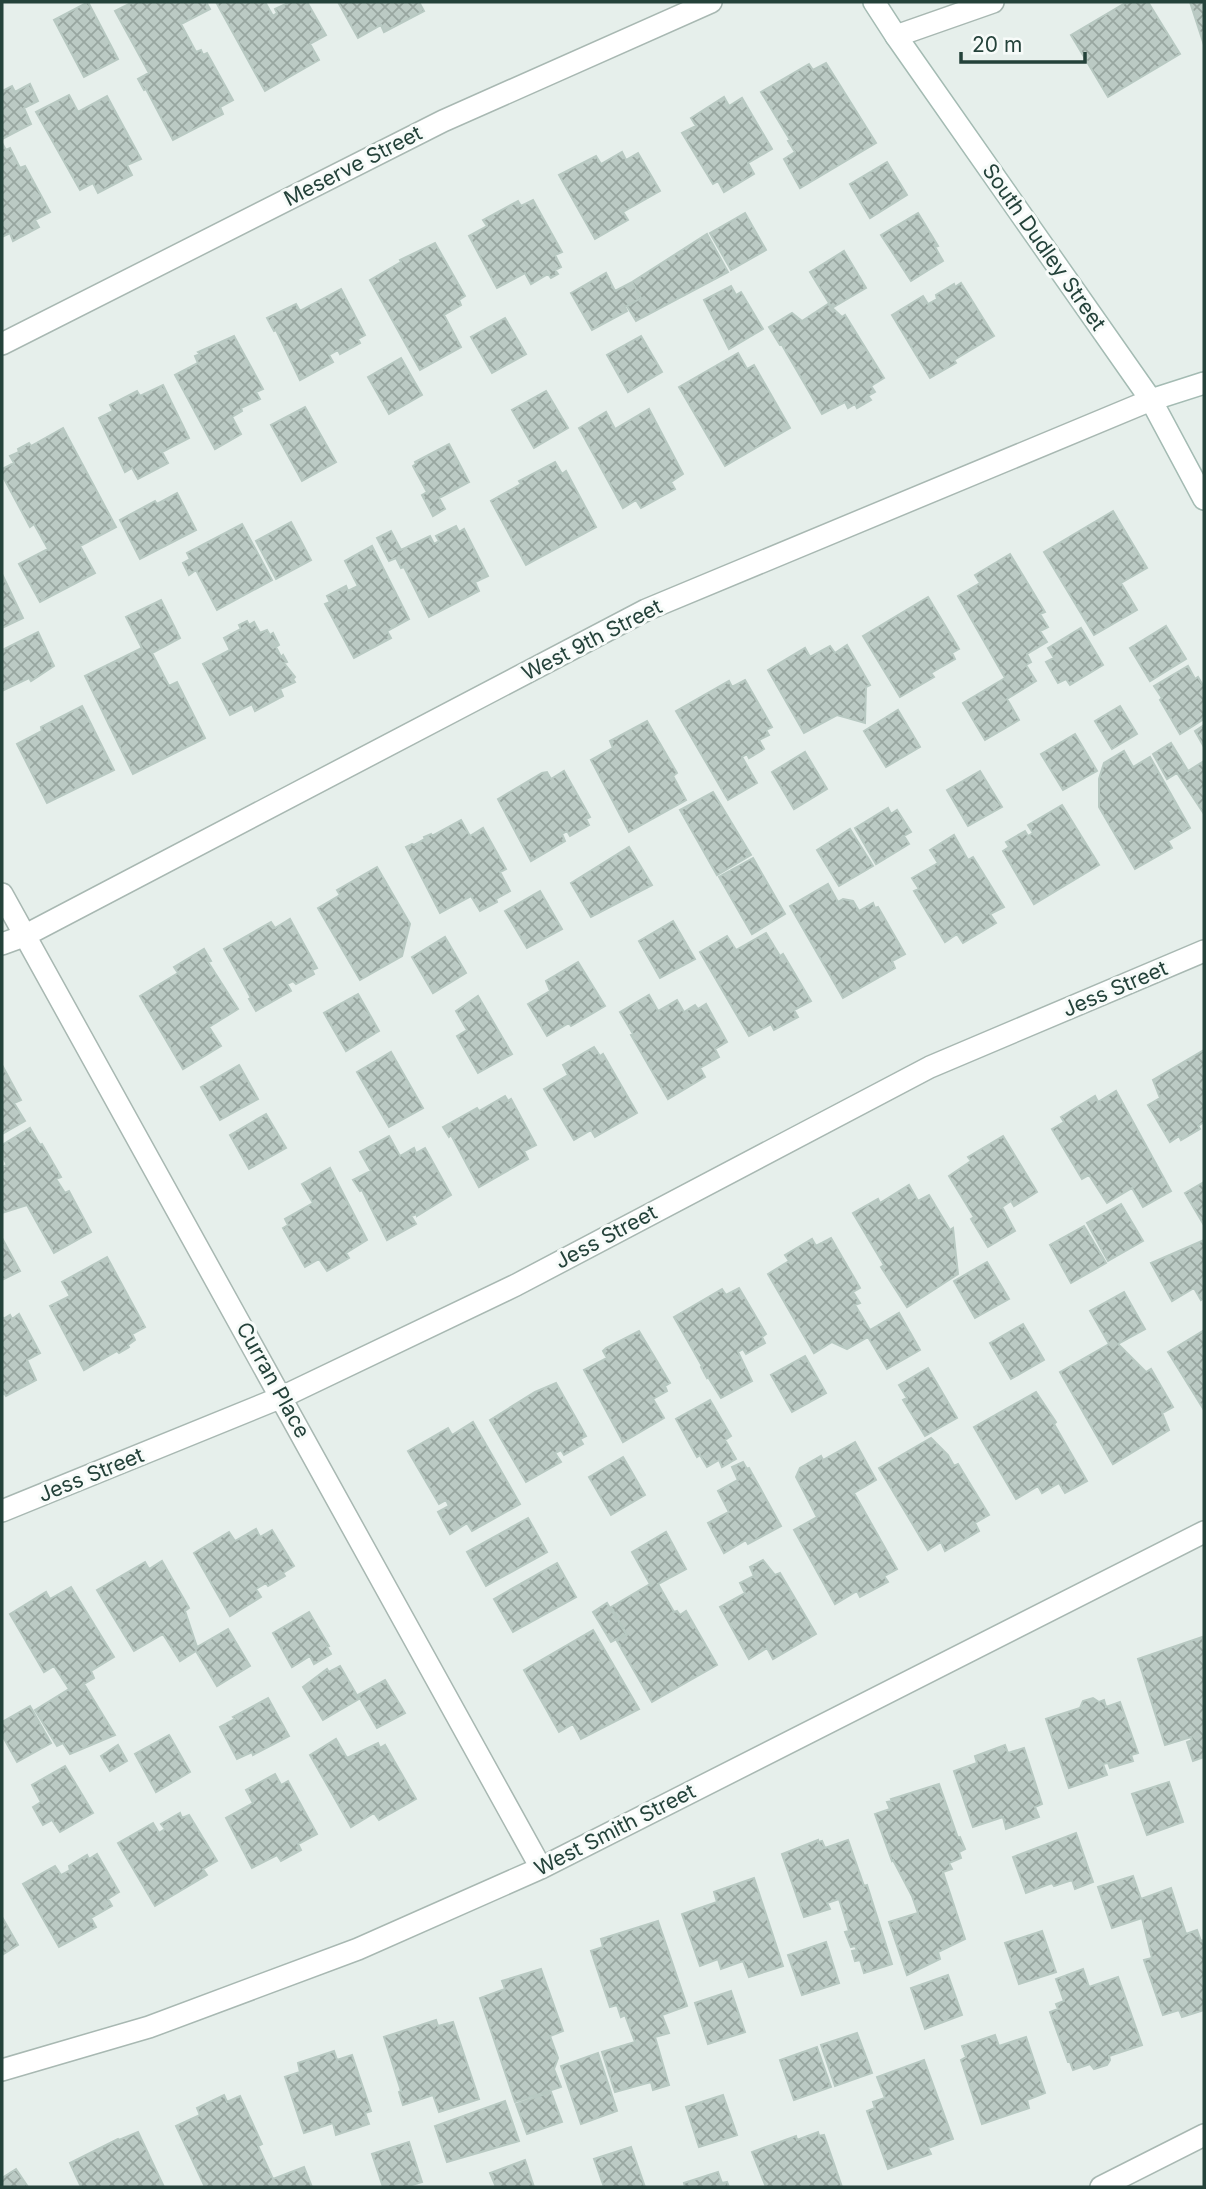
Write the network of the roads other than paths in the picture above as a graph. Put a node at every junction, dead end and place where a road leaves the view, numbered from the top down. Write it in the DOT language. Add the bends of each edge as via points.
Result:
graph roads {
  1 [pos="711,2"];
  2 [pos="874,2"];
  3 [pos="993,2"];
  4 [pos="895,36"];
  5 [pos="2,344"];
  6 [pos="1204,383"];
  7 [pos="1151,400"];
  8 [pos="1204,499"];
  9 [pos="2,894"];
  10 [pos="24,936"];
  11 [pos="2,944"];
  12 [pos="1204,951"];
  13 [pos="282,1397"];
  14 [pos="2,1511"];
  15 [pos="1204,1532"];
  16 [pos="541,1868"];
  17 [pos="2,2070"];
  18 [pos="1204,2136"];
  19 [pos="1101,2187"];
  1 -- 5 [label="street, Meserve Street" via="443,121"];
  2 -- 4 [label="street, South Dudley Street"];
  3 -- 4 [label="street"];
  4 -- 7 [label="street, South Dudley Street"];
  6 -- 7 [label="street, West 9th Street"];
  7 -- 8 [label="street, South Dudley Street"];
  7 -- 10 [label="street, West 9th Street" via="646,610"];
  9 -- 10 [label="street, Curran Place"];
  10 -- 11 [label="street, West 9th Street"];
  10 -- 13 [label="street, Curran Place"];
  12 -- 13 [label="street, Jess Street" via="930,1067 516,1285"];
  13 -- 14 [label="street, Jess Street"];
  13 -- 16 [label="street, Curran Place"];
  15 -- 16 [label="street, West Smith Street"];
  16 -- 17 [label="street, West Smith Street" via="345,1954 149,2027"];
  18 -- 19 [label="street"];
}
